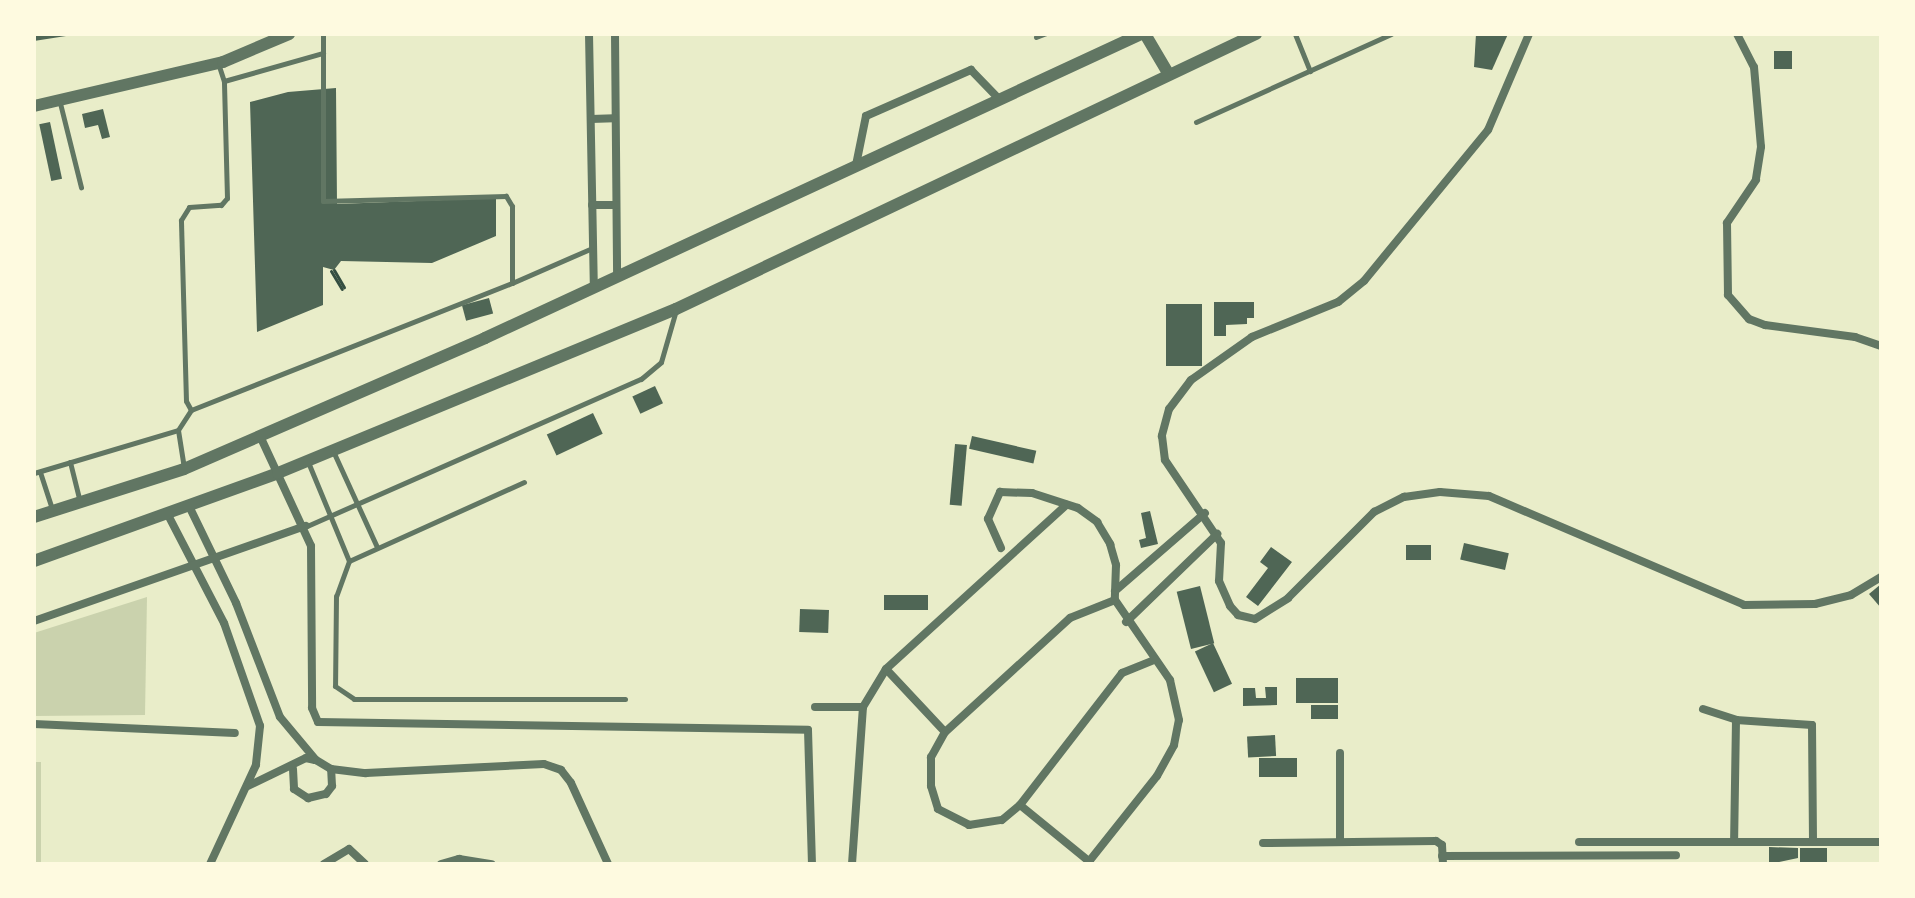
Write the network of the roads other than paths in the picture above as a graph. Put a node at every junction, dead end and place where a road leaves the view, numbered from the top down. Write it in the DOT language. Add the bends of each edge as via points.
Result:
graph roads {
  1 [pos="289,34"];
  2 [pos="323,34"];
  3 [pos="589,34"];
  4 [pos="615,34"];
  5 [pos="1044,34"];
  6 [pos="1143,34"];
  7 [pos="1256,34"];
  8 [pos="1295,34"];
  9 [pos="1365,34"];
  10 [pos="1391,34"];
  11 [pos="1529,34"];
  12 [pos="1737,34"];
  13 [pos="1036,37"];
  14 [pos="1369,44"];
  15 [pos="323,53"];
  16 [pos="218,63"];
  17 [pos="1310,71"];
  18 [pos="1168,73"];
  19 [pos="224,81"];
  20 [pos="999,99"];
  21 [pos="60,102"];
  22 [pos="34,106"];
  23 [pos="614,118"];
  24 [pos="591,119"];
  25 [pos="1196,122"];
  26 [pos="856,165"];
  27 [pos="81,187"];
  28 [pos="592,205"];
  29 [pos="616,205"];
  30 [pos="593,247"];
  31 [pos="617,275"];
  32 [pos="512,283"];
  33 [pos="594,288"];
  34 [pos="676,309"];
  35 [pos="1881,346"];
  36 [pos="191,410"];
  37 [pos="178,430"];
  38 [pos="260,436"];
  39 [pos="332,450"];
  40 [pos="307,460"];
  41 [pos="70,462"];
  42 [pos="184,469"];
  43 [pos="37,472"];
  44 [pos="278,473"];
  45 [pos="524,482"];
  46 [pos="353,501"];
  47 [pos="80,503"];
  48 [pos="1066,505"];
  49 [pos="189,506"];
  50 [pos="52,511"];
  51 [pos="333,512"];
  52 [pos="167,513"];
  53 [pos="1205,513"];
  54 [pos="34,517"];
  55 [pos="306,526"];
  56 [pos="1217,534"];
  57 [pos="377,547"];
  58 [pos="1001,548"];
  59 [pos="215,559"];
  60 [pos="34,561"];
  61 [pos="349,561"];
  62 [pos="195,567"];
  63 [pos="1881,577"];
  64 [pos="1115,595"];
  65 [pos="236,603"];
  66 [pos="218,611"];
  67 [pos="34,621"];
  68 [pos="1126,622"];
  69 [pos="257,654"];
  70 [pos="1155,660"];
  71 [pos="238,661"];
  72 [pos="886,669"];
  73 [pos="625,699"];
  74 [pos="815,707"];
  75 [pos="863,707"];
  76 [pos="1703,709"];
  77 [pos="1736,720"];
  78 [pos="34,724"];
  79 [pos="945,732"];
  80 [pos="235,733"];
  81 [pos="1340,753"];
  82 [pos="316,760"];
  83 [pos="293,769"];
  84 [pos="331,769"];
  85 [pos="244,788"];
  86 [pos="1020,805"];
  87 [pos="1340,842"];
  88 [pos="1579,842"];
  89 [pos="1734,842"];
  90 [pos="1813,842"];
  91 [pos="1881,842"];
  92 [pos="1263,843"];
  93 [pos="1676,855"];
  94 [pos="1442,860"];
  95 [pos="1564,860"];
  96 [pos="1089,863"];
  97 [pos="210,864"];
  98 [pos="324,864"];
  99 [pos="365,864"];
  100 [pos="441,864"];
  101 [pos="492,864"];
  102 [pos="608,864"];
  103 [pos="812,864"];
  104 [pos="852,864"];
  1 -- 16 [label="street"];
  2 -- 15 [label="lane"];
  3 -- 24 [label="street"];
  4 -- 23 [label="street"];
  5 -- 13 [label="lane"];
  6 -- 18 [label="street"];
  6 -- 20 [label="street"];
  7 -- 18 [label="street"];
  8 -- 17 [label="lane"];
  9 -- 14 [label="lane"];
  10 -- 14 [label="lane"];
  11 -- 53 [label="street" via="1488,130 1364,281 1338,302 1252,337 1178,395 1164,421 1165,460"];
  12 -- 35 [label="street" via="1754,67 1761,147 1756,180 1727,223 1728,295 1749,319 1765,325 1855,337"];
  14 -- 17 [label="lane"];
  15 -- 19 [label="lane"];
  15 -- 32 [label="lane" via="323,201 506,196 512,206"];
  16 -- 19 [label="lane"];
  16 -- 21 [label="street"];
  17 -- 25 [label="lane"];
  18 -- 34 [label="street"];
  19 -- 36 [label="lane" via="227,198 221,205 189,207 181,220 186,401"];
  20 -- 26 [label="street"];
  20 -- 26 [label="street" via="971,70 866,116"];
  21 -- 22 [label="street"];
  21 -- 27 [label="lane"];
  23 -- 24 [label="street"];
  23 -- 29 [label="street"];
  24 -- 28 [label="street"];
  26 -- 31 [label="street"];
  28 -- 29 [label="street"];
  28 -- 30 [label="street"];
  29 -- 31 [label="street"];
  30 -- 32 [label="lane"];
  30 -- 33 [label="street"];
  31 -- 33 [label="street"];
  32 -- 36 [label="lane"];
  33 -- 38 [label="street"];
  34 -- 39 [label="street"];
  34 -- 46 [label="lane" via="661,362 641,379"];
  36 -- 37 [label="lane"];
  37 -- 41 [label="lane"];
  37 -- 42 [label="lane"];
  38 -- 42 [label="street"];
  38 -- 44 [label="street"];
  39 -- 40 [label="street"];
  39 -- 46 [label="lane"];
  40 -- 44 [label="street"];
  40 -- 51 [label="lane"];
  41 -- 43 [label="lane"];
  41 -- 47 [label="lane"];
  42 -- 47 [label="street"];
  43 -- 50 [label="lane"];
  44 -- 49 [label="street"];
  44 -- 55 [label="street"];
  45 -- 57 [label="lane"];
  46 -- 51 [label="lane"];
  46 -- 57 [label="lane"];
  47 -- 50 [label="street"];
  48 -- 58 [label="street" via="1032,493 1000,492 988,519"];
  48 -- 64 [label="street" via="1089,514 1110,544"];
  48 -- 72 [label="street"];
  49 -- 52 [label="street"];
  49 -- 59 [label="street"];
  50 -- 54 [label="street"];
  51 -- 55 [label="lane"];
  51 -- 61 [label="lane"];
  52 -- 60 [label="street"];
  52 -- 62 [label="street"];
  53 -- 56 [label="street"];
  53 -- 64 [label="street"];
  55 -- 59 [label="street"];
  55 -- 103 [label="street" via="311,546 312,708 318,722 808,730"];
  56 -- 63 [label="street" via="1219,581 1230,606 1247,618 1288,598 1374,512 1404,497 1440,492 1489,496 1744,605 1815,604 1851,595"];
  56 -- 68 [label="street"];
  57 -- 61 [label="lane"];
  59 -- 62 [label="street"];
  59 -- 65 [label="street"];
  61 -- 73 [label="lane" via="336,596 334,672 342,694"];
  62 -- 66 [label="street"];
  62 -- 67 [label="street"];
  64 -- 68 [label="street"];
  64 -- 79 [label="street" via="1070,618"];
  65 -- 66 [label="street"];
  65 -- 69 [label="street"];
  66 -- 71 [label="street"];
  68 -- 70 [label="street"];
  69 -- 71 [label="street"];
  69 -- 82 [label="street" via="286,727"];
  70 -- 86 [label="street" via="1122,673"];
  70 -- 96 [label="street" via="1175,691 1179,720 1174,745 1128,818"];
  71 -- 85 [label="street" via="260,726 256,765"];
  72 -- 75 [label="street"];
  72 -- 79 [label="street"];
  74 -- 75 [label="street"];
  75 -- 104 [label="street"];
  76 -- 77 [label="street"];
  77 -- 89 [label="street"];
  77 -- 90 [label="street" via="1812,725"];
  78 -- 80 [label="street"];
  79 -- 86 [label="street" via="929,770 938,809 959,823 984,825 1002,820"];
  81 -- 87 [label="street"];
  82 -- 83 [label="street" via="306,758"];
  82 -- 84 [label="street"];
  83 -- 84 [label="street" via="294,789 308,798 326,794 332,786"];
  83 -- 85 [label="street" via="275,771"];
  84 -- 102 [label="street" via="402,772 544,764 561,770 571,783"];
  85 -- 97 [label="street"];
  86 -- 96 [label="street"];
  87 -- 92 [label="street"];
  87 -- 94 [label="street" via="1436,841"];
  88 -- 89 [label="street"];
  89 -- 90 [label="street"];
  90 -- 91 [label="street"];
  93 -- 95 [label="street"];
  94 -- 95 [label="street"];
  98 -- 99 [label="street" via="349,849"];
  100 -- 101 [label="street" via="459,859"];
}
